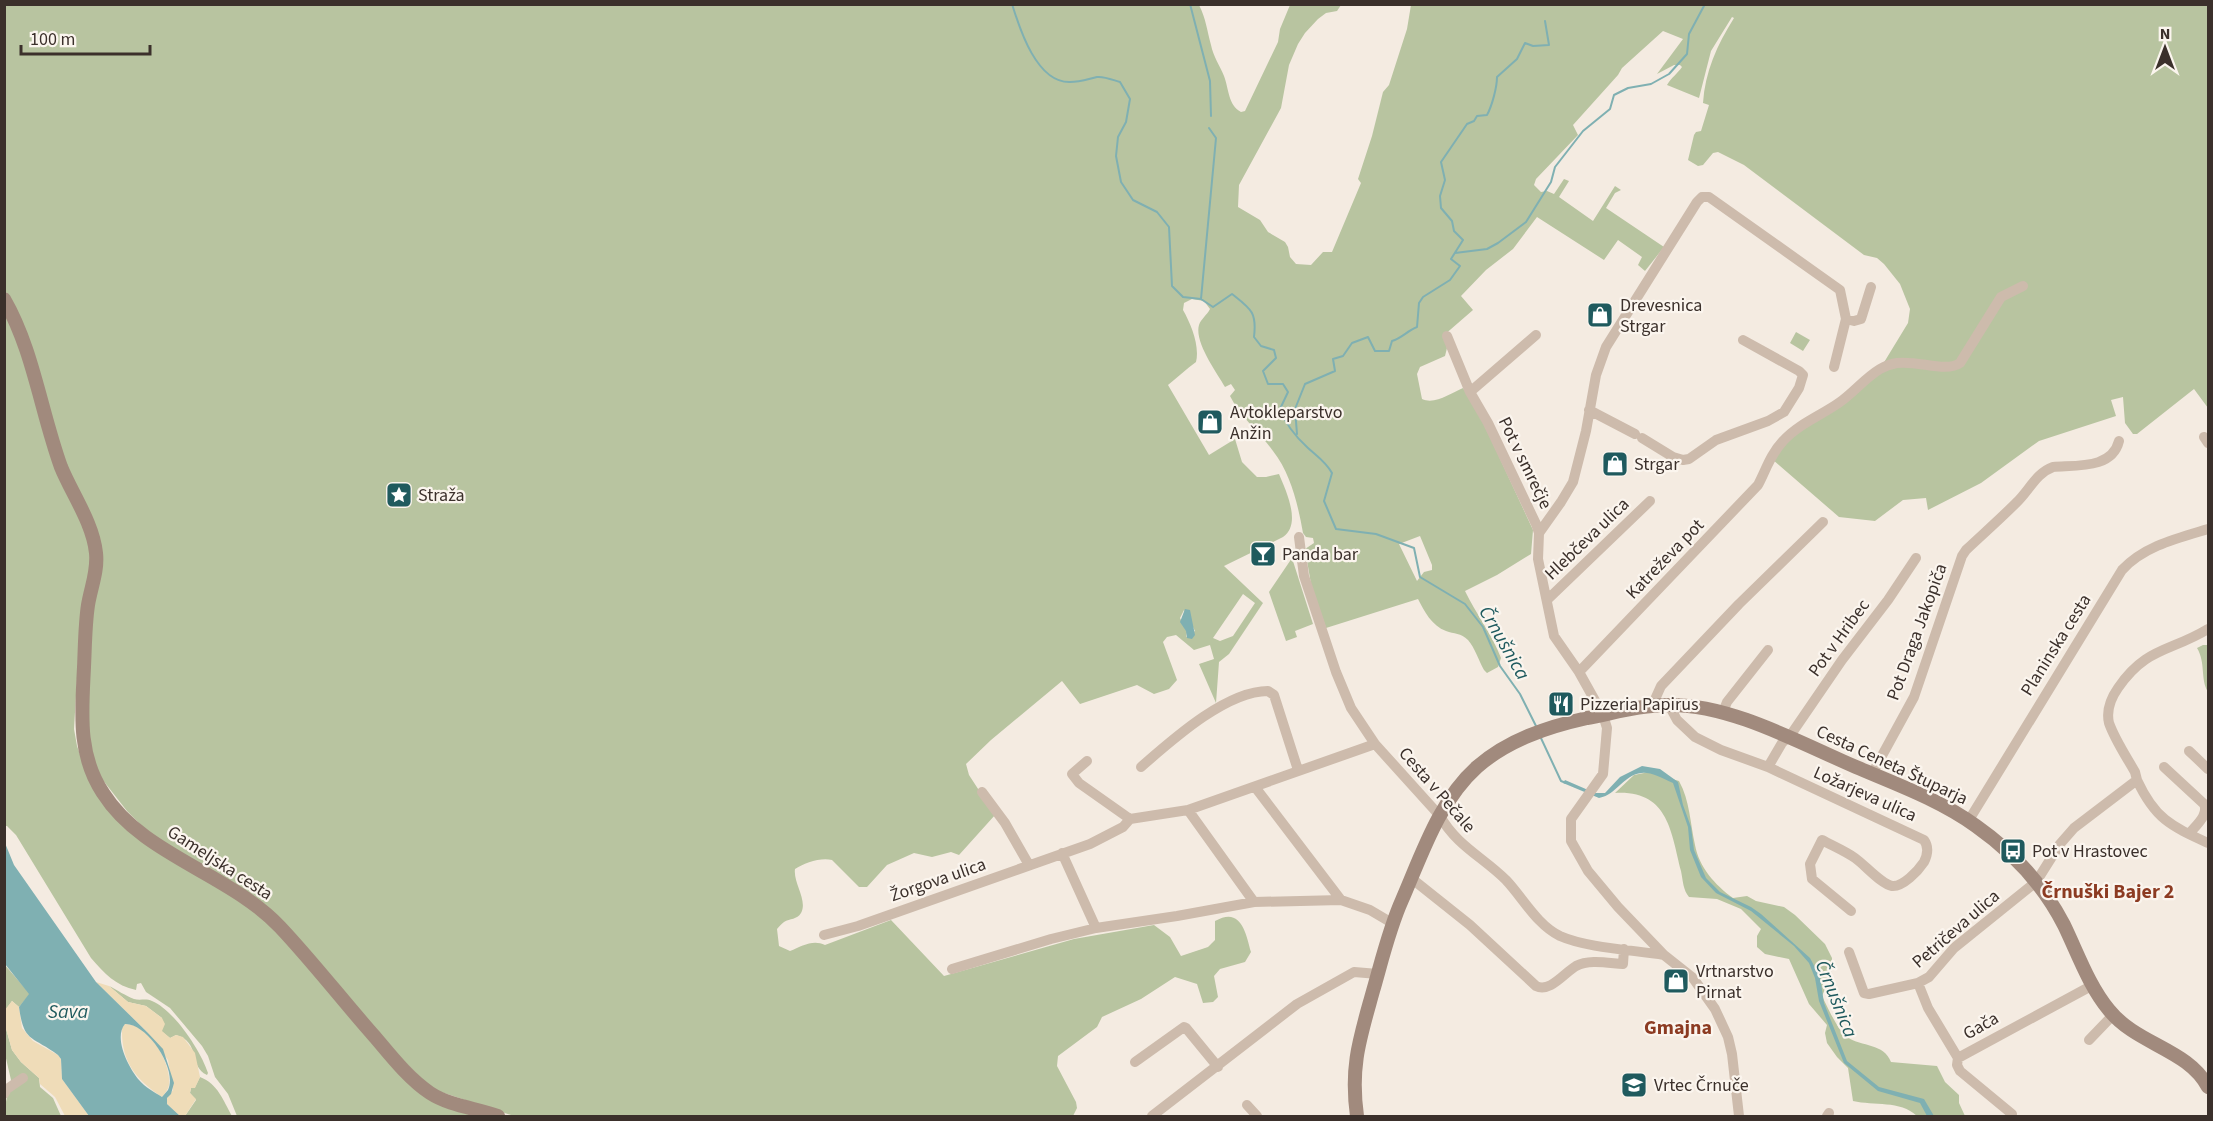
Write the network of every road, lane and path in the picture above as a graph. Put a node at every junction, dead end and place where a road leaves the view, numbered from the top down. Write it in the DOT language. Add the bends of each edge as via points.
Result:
graph roads {
  1 [pos="2023,286"];
  2 [pos="1871,287"];
  3 [pos="4,299"];
  4 [pos="1846,319"];
  5 [pos="1536,335"];
  6 [pos="1447,336"];
  7 [pos="1743,340"];
  8 [pos="1834,367"];
  9 [pos="1470,393"];
  10 [pos="1589,410"];
  11 [pos="2119,441"];
  12 [pos="1650,501"];
  13 [pos="1823,522"];
  14 [pos="2208,529"];
  15 [pos="1539,533"];
  16 [pos="1299,537"];
  17 [pos="1916,558"];
  18 [pos="1547,600"];
  19 [pos="2208,629"];
  20 [pos="1768,650"];
  21 [pos="1580,672"];
  22 [pos="1669,705"];
  23 [pos="1652,706"];
  24 [pos="1723,712"];
  25 [pos="1603,715"];
  26 [pos="1787,737"];
  27 [pos="1375,744"];
  28 [pos="2189,751"];
  29 [pos="1087,761"];
  30 [pos="1141,767"];
  31 [pos="1768,767"];
  32 [pos="2164,767"];
  33 [pos="2208,769"];
  34 [pos="1298,770"];
  35 [pos="1872,774"];
  36 [pos="2137,780"];
  37 [pos="1255,787"];
  38 [pos="982,792"];
  39 [pos="1188,810"];
  40 [pos="1440,816"];
  41 [pos="1130,819"];
  42 [pos="1969,820"];
  43 [pos="2189,834"];
  44 [pos="2208,843"];
  45 [pos="1062,853"];
  46 [pos="1029,865"];
  47 [pos="1411,878"];
  48 [pos="2036,882"];
  49 [pos="1341,900"];
  50 [pos="1254,902"];
  51 [pos="1851,911"];
  52 [pos="1392,923"];
  53 [pos="1096,928"];
  54 [pos="824,935"];
  55 [pos="1624,949"];
  56 [pos="1848,952"];
  57 [pos="1664,955"];
  58 [pos="952,969"];
  59 [pos="1378,974"];
  60 [pos="1918,982"];
  61 [pos="2093,985"];
  62 [pos="2113,1015"];
  63 [pos="2089,1040"];
  64 [pos="1958,1058"];
  65 [pos="1135,1062"];
  66 [pos="1218,1067"];
  67 [pos="23,1078"];
  68 [pos="2208,1087"];
  69 [pos="4,1094"];
  70 [pos="1246,1105"];
  71 [pos="2012,1114"];
  72 [pos="498,1116"];
  73 [pos="1152,1116"];
  74 [pos="1257,1116"];
  75 [pos="1357,1116"];
  76 [pos="1739,1116"];
  1 -- 21 [label="street, Katreževa pot" via="2001,297 1960,363 1946,368 1906,362 1886,366 1790,434 1775,450 1758,485"];
  2 -- 4 [label="street" via="1861,319"];
  3 -- 72 [label="street, Gameljska cesta" via="18,326 61,466 95,545 82,725 95,779 118,814 147,837 236,891 271,918 424,1088 448,1102"];
  4 -- 8 [label="street"];
  4 -- 10 [label="street" via="1838,287 1709,198 1702,197 1606,347"];
  5 -- 9 [label="street"];
  6 -- 9 [label="street, Pot v smrečje"];
  7 -- 10 [label="street" via="1799,371 1803,375 1799,388 1784,412 1716,440 1694,456 1673,458"];
  9 -- 15 [label="street, Pot v smrečje"];
  10 -- 15 [label="street" via="1572,482"];
  11 -- 35 [label="street, Pot Draga Jakopiča" via="2115,453 2096,464 2054,467 2040,474 1962,556 1914,697"];
  12 -- 18 [label="street, Hlebčeva ulica"];
  13 -- 23 [label="street" via="1661,686"];
  14 -- 42 [label="street, Planinska cesta" via="2160,545 2122,570"];
  15 -- 18 [label="street, Pot v smrečje" via="1538,559"];
  16 -- 27 [label="street, Cesta v Pečale" via="1304,576 1336,672 1351,708"];
  17 -- 26 [label="street, Pot v Hribec"];
  18 -- 21 [label="street, Pot v smrečje" via="1554,636"];
  19 -- 36 [label="street" via="2143,660 2111,700 2109,721"];
  20 -- 24 [label="street"];
  21 -- 25 [label="street, Pot v smrečje"];
  22 -- 23 [label="street, Cesta Ceneta Štuparja"];
  22 -- 24 [label="street, Cesta Ceneta Štuparja"];
  22 -- 31 [label="street" via="1677,720 1695,737"];
  23 -- 25 [label="street, Cesta Ceneta Štuparja"];
  24 -- 26 [label="street, Cesta Ceneta Štuparja"];
  25 -- 40 [label="street, Cesta Ceneta Štuparja" via="1538,732 1507,746 1478,767"];
  25 -- 57 [label="street, Pot v smrečje" via="1608,728 1605,768 1571,819 1571,841 1588,871 1618,908"];
  26 -- 31 [label="street, Pot v Hribec"];
  26 -- 35 [label="street, Cesta Ceneta Štuparja"];
  27 -- 34 [label="street, Žorgova ulica"];
  27 -- 40 [label="street, Cesta v Pečale"];
  28 -- 33 [label="street"];
  29 -- 41 [label="street" via="1072,774"];
  30 -- 34 [label="street" via="1213,710 1268,691 1278,705"];
  31 -- 51 [label="street, Ložarjeva ulica" via="1914,834 1928,845 1923,863 1902,884 1894,886 1822,840 1810,864 1812,879"];
  32 -- 43 [label="street" via="2206,808"];
  34 -- 37 [label="street, Žorgova ulica"];
  35 -- 42 [label="street, Cesta Ceneta Štuparja"];
  36 -- 43 [label="street" via="2154,811"];
  36 -- 48 [label="street" via="2074,828"];
  37 -- 39 [label="street, Žorgova ulica"];
  37 -- 49 [label="street"];
  38 -- 46 [label="street"];
  39 -- 41 [label="street, Žorgova ulica"];
  39 -- 50 [label="street"];
  40 -- 47 [label="street, Cesta Ceneta Štuparja"];
  40 -- 55 [label="street, Cesta v Pečale" via="1446,828 1505,879 1545,925 1560,936"];
  41 -- 45 [label="street, Žorgova ulica" via="1123,827 1090,844"];
  42 -- 48 [label="street, Cesta Ceneta Štuparja"];
  43 -- 44 [label="street"];
  45 -- 46 [label="street, Žorgova ulica"];
  45 -- 53 [label="street"];
  46 -- 54 [label="street, Žorgova ulica"];
  47 -- 52 [label="street, Cesta Ceneta Štuparja"];
  47 -- 55 [label="street" via="1541,988 1585,962 1623,964"];
  48 -- 60 [label="street, Petričeva ulica" via="1954,948 1929,977"];
  48 -- 61 [label="street, Cesta Ceneta Štuparja" via="2058,914"];
  49 -- 50 [label="street"];
  49 -- 52 [label="street"];
  50 -- 53 [label="street"];
  52 -- 59 [label="street, Cesta Ceneta Štuparja"];
  53 -- 58 [label="street"];
  55 -- 57 [label="street, Cesta v Pečale"];
  56 -- 60 [label="street, Petričeva ulica" via="1864,993"];
  57 -- 76 [label="street, Pot v smrečje" via="1693,978 1715,1009 1728,1037"];
  59 -- 66 [label="street" via="1354,972 1321,989"];
  59 -- 75 [label="street, Cesta Ceneta Štuparja" via="1355,1059"];
  60 -- 64 [label="street" via="1928,1008"];
  61 -- 62 [label="street, Cesta Ceneta Štuparja"];
  61 -- 64 [label="street, Gača"];
  62 -- 63 [label="street"];
  62 -- 68 [label="street, Cesta Ceneta Štuparja" via="2139,1037 2185,1062"];
  64 -- 71 [label="street, Gača" via="1960,1071"];
  65 -- 66 [label="street" via="1184,1027"];
  66 -- 73 [label="street"];
  67 -- 69 [label="street"];
  70 -- 74 [label="street"];
}
